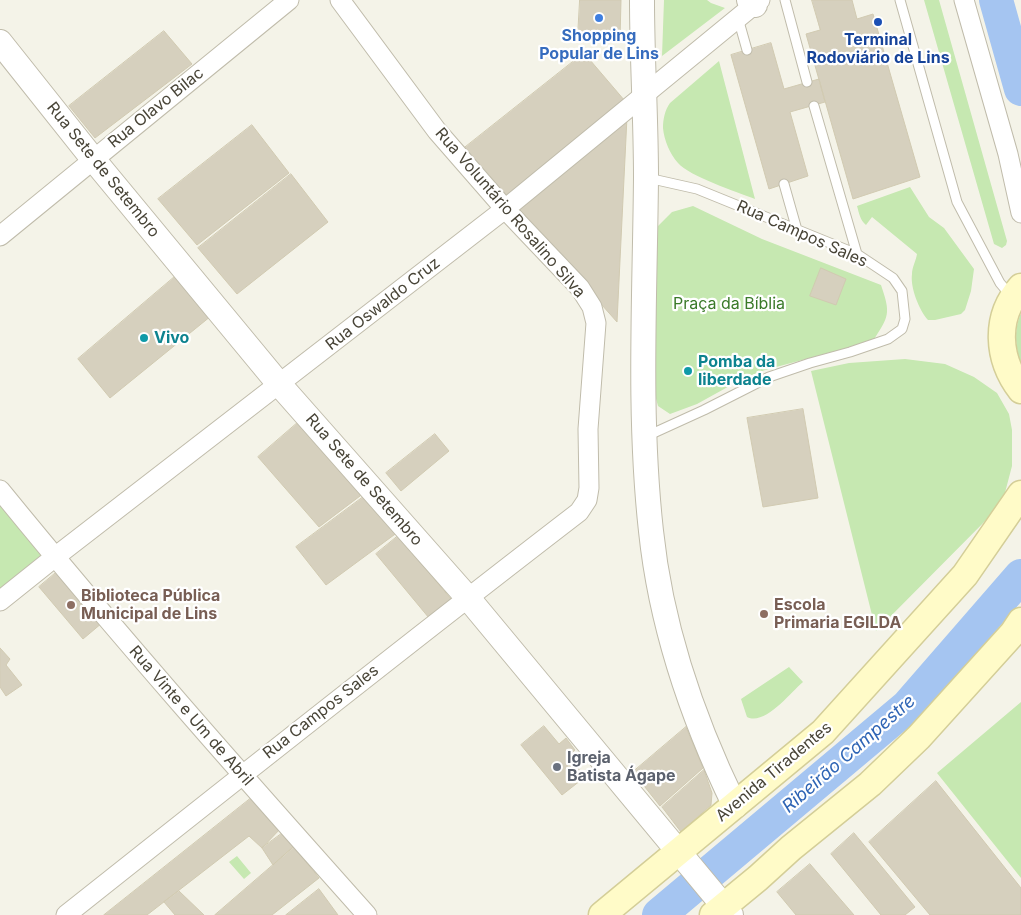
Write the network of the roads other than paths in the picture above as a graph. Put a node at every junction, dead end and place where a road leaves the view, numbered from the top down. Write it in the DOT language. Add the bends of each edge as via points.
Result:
graph roads {
  1 [pos="289,0"];
  2 [pos="340,0"];
  3 [pos="642,0"];
  4 [pos="785,0"];
  5 [pos="900,0"];
  6 [pos="964,0"];
  7 [pos="751,6"];
  8 [pos="0,42"];
  9 [pos="748,50"];
  10 [pos="807,82"];
  11 [pos="645,96"];
  12 [pos="814,106"];
  13 [pos="1014,152"];
  14 [pos="93,159"];
  15 [pos="646,177"];
  16 [pos="784,184"];
  17 [pos="505,209"];
  18 [pos="1021,213"];
  19 [pos="797,230"];
  20 [pos="0,236"];
  21 [pos="856,254"];
  22 [pos="1016,292"];
  23 [pos="279,384"];
  24 [pos="1021,390"];
  25 [pos="644,437"];
  26 [pos="0,490"];
  27 [pos="1021,494"];
  28 [pos="579,512"];
  29 [pos="55,557"];
  30 [pos="468,598"];
  31 [pos="0,601"];
  32 [pos="1021,621"];
  33 [pos="241,775"];
  34 [pos="734,806"];
  35 [pos="684,857"];
  36 [pos="721,908"];
  37 [pos="66,915"];
  38 [pos="367,915"];
  39 [pos="602,915"];
  1 -- 14 [label="street, Rua Olavo Bilac"];
  2 -- 17 [label="street, Rua Voluntário Rosalino Silva" via="437,131"];
  3 -- 11 [label="street"];
  4 -- 10 [label="lane"];
  5 -- 22 [label="lane" via="957,202 1000,283"];
  6 -- 13 [label="street"];
  7 -- 9 [label="lane"];
  7 -- 11 [label="street, Rua Oswaldo Cruz"];
  8 -- 14 [label="street, Rua Sete de Setembro"];
  11 -- 15 [label="street"];
  11 -- 17 [label="street, Rua Oswaldo Cruz"];
  12 -- 21 [label="lane"];
  13 -- 18 [label="street"];
  14 -- 20 [label="street, Rua Olavo Bilac"];
  14 -- 23 [label="street, Rua Sete de Setembro"];
  15 -- 19 [label="lane, Rua Campos Sales" via="697,189"];
  15 -- 25 [label="street" via="642,371"];
  16 -- 19 [label="lane"];
  17 -- 23 [label="street, Rua Oswaldo Cruz"];
  17 -- 28 [label="street, Rua Voluntário Rosalino Silva" via="580,288 592,307 596,323 588,429 589,488 587,500"];
  19 -- 21 [label="lane, Rua Campos Sales"];
  21 -- 25 [label="lane, Rua Campos Sales" via="893,278 902,291 905,320 902,329 888,339 769,377"];
  22 -- 24 [label="main road" via="1004,317 1001,338 1004,359"];
  23 -- 29 [label="street, Rua Oswaldo Cruz"];
  23 -- 30 [label="street, Rua Sete de Setembro"];
  25 -- 34 [label="street" via="651,532 663,603 679,668"];
  26 -- 29 [label="street, Rua Vinte e Um de Abril"];
  27 -- 34 [label="main road, Avenida Tiradentes" via="965,575 823,732"];
  28 -- 30 [label="street, Rua Campos Sales"];
  29 -- 31 [label="street, Rua Oswaldo Cruz"];
  29 -- 33 [label="street, Rua Vinte e Um de Abril"];
  30 -- 33 [label="street, Rua Campos Sales"];
  30 -- 35 [label="street, Rua Sete de Setembro"];
  32 -- 36 [label="main road" via="919,737 870,784"];
  33 -- 37 [label="street, Rua Campos Sales"];
  33 -- 38 [label="street, Rua Vinte e Um de Abril"];
  34 -- 35 [label="main road, Avenida Tiradentes"];
  35 -- 36 [label="street, Rua Sete de Setembro"];
  35 -- 39 [label="main road, Avenida Tiradentes"];
}
